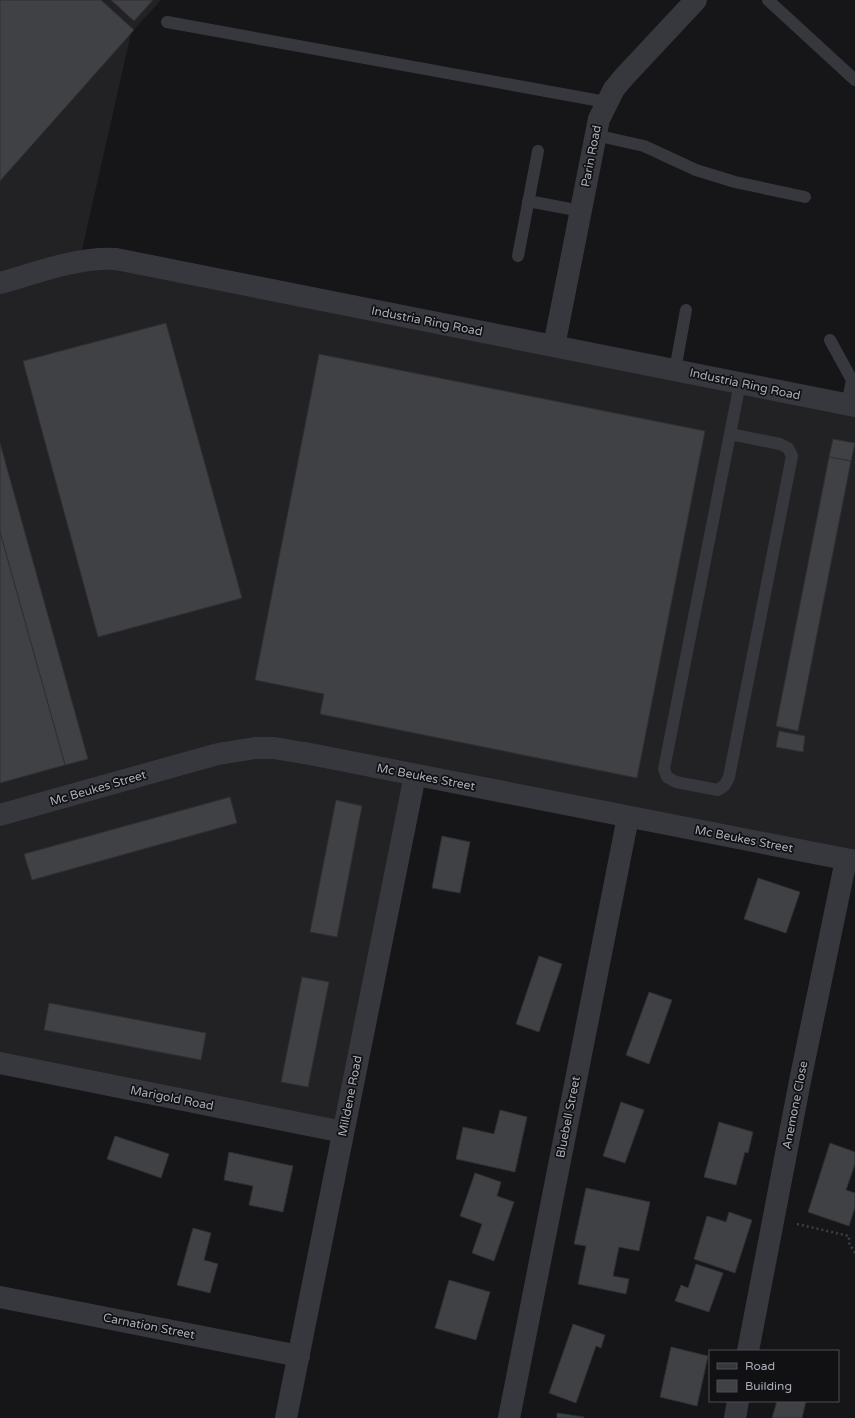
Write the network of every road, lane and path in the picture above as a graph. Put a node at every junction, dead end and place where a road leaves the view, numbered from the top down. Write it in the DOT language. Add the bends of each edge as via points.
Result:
graph roads {
  1 [pos="696,0"];
  2 [pos="768,0"];
  3 [pos="168,22"];
  4 [pos="855,80"];
  5 [pos="606,102"];
  6 [pos="595,135"];
  7 [pos="538,151"];
  8 [pos="805,197"];
  9 [pos="528,201"];
  10 [pos="581,212"];
  11 [pos="518,256"];
  12 [pos="0,283"];
  13 [pos="686,310"];
  14 [pos="830,340"];
  15 [pos="554,346"];
  16 [pos="675,370"];
  17 [pos="740,383"];
  18 [pos="851,406"];
  19 [pos="730,434"];
  20 [pos="415,775"];
  21 [pos="0,815"];
  22 [pos="628,817"];
  23 [pos="850,860"];
  24 [pos="0,1063"];
  25 [pos="343,1132"];
  26 [pos="773,1218"];
  27 [pos="855,1253"];
  28 [pos="0,1297"];
  29 [pos="748,1350"];
  30 [pos="299,1356"];
  31 [pos="738,1402"];
  32 [pos="286,1418"];
  33 [pos="510,1418"];
  34 [pos="734,1418"];
  1 -- 5 [label="street, Parin Road" via="624,77"];
  2 -- 4 [label="lane"];
  3 -- 5 [label="lane"];
  5 -- 6 [label="street, Parin Road"];
  6 -- 8 [label="lane" via="644,146 696,170 728,180"];
  6 -- 10 [label="street, Parin Road"];
  7 -- 9 [label="lane"];
  9 -- 10 [label="lane"];
  9 -- 11 [label="lane"];
  10 -- 15 [label="street, Parin Road"];
  12 -- 15 [label="street, Industria Ring Road" via="81,261 103,258"];
  13 -- 16 [label="lane"];
  14 -- 18 [label="lane" via="852,380"];
  15 -- 16 [label="street, Industria Ring Road"];
  16 -- 17 [label="street, Industria Ring Road"];
  17 -- 18 [label="street, Industria Ring Road"];
  17 -- 19 [label="lane"];
  19 -- 19 [label="lane" via="780,444 788,448 792,456 729,777 725,785 718,790 671,780 664,769"];
  20 -- 21 [label="street, Mc Beukes Street" via="310,754 274,748 255,748 218,754"];
  20 -- 22 [label="street, Mc Beukes Street"];
  20 -- 25 [label="street, Milldene Road"];
  22 -- 23 [label="street, Mc Beukes Street"];
  22 -- 33 [label="street, Bluebell Street"];
  23 -- 26 [label="street, Anemone Close" via="801,1076"];
  24 -- 25 [label="street, Marigold Road"];
  25 -- 30 [label="street, Milldene Road"];
  26 -- 27 [label="path" via="849,1236"];
  26 -- 29 [label="street, Anemone Close"];
  28 -- 30 [label="street, Carnation Street"];
  30 -- 32 [label="street, Milldene Road"];
  31 -- 34 [label="street"];
}
